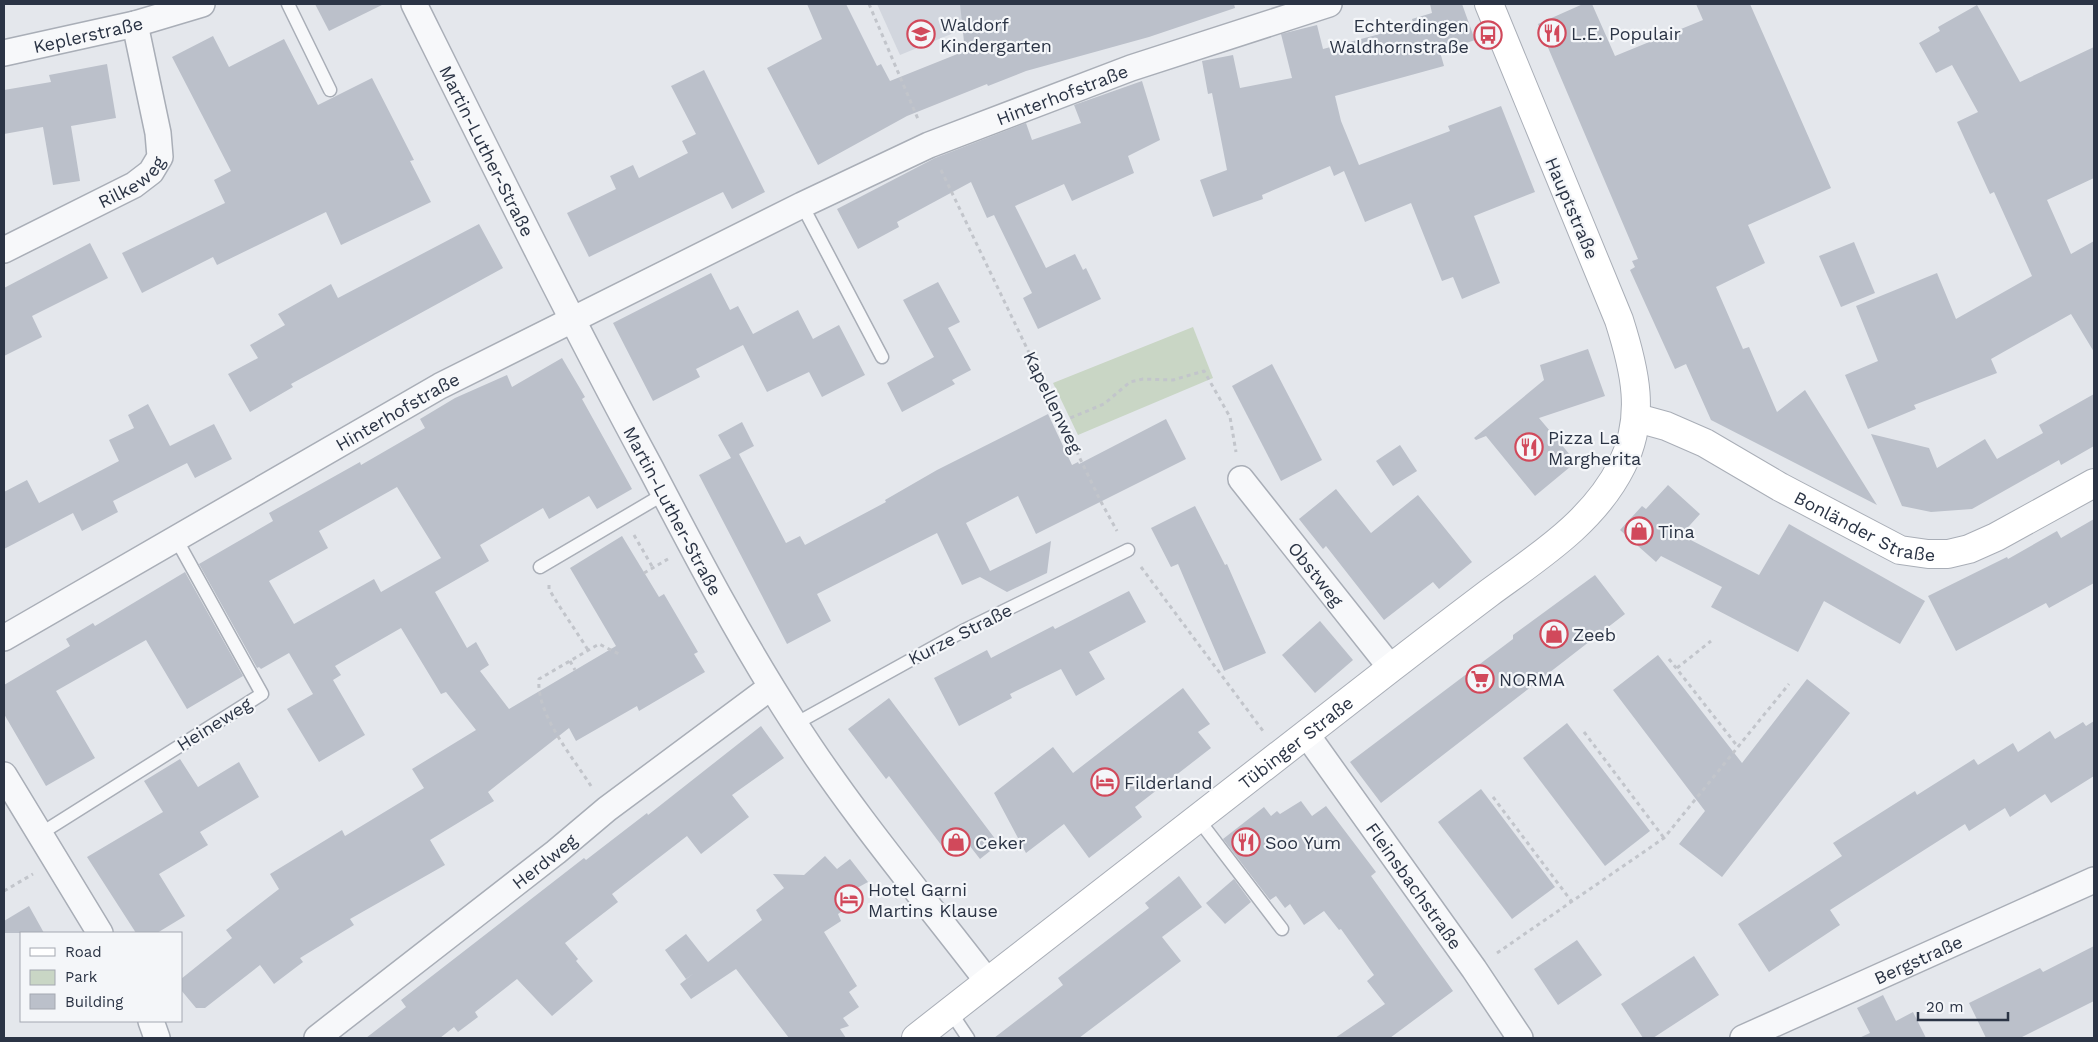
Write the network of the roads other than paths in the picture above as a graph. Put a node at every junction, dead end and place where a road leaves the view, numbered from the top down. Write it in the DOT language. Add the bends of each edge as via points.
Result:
graph roads {
  1 [pos="202,4"];
  2 [pos="288,4"];
  3 [pos="414,4"];
  4 [pos="1329,4"];
  5 [pos="1489,4"];
  6 [pos="136,24"];
  7 [pos="4,52"];
  8 [pos="330,90"];
  9 [pos="802,205"];
  10 [pos="4,250"];
  11 [pos="573,320"];
  12 [pos="882,357"];
  13 [pos="1637,418"];
  14 [pos="1241,479"];
  15 [pos="2094,483"];
  16 [pos="664,494"];
  17 [pos="176,537"];
  18 [pos="1128,550"];
  19 [pos="540,567"];
  20 [pos="4,638"];
  21 [pos="1391,668"];
  22 [pos="771,687"];
  23 [pos="795,724"];
  24 [pos="1307,735"];
  25 [pos="4,775"];
  26 [pos="1198,819"];
  27 [pos="40,834"];
  28 [pos="2094,880"];
  29 [pos="1282,928"];
  30 [pos="99,932"];
  31 [pos="988,982"];
  32 [pos="950,1011"];
  33 [pos="150,1022"];
  34 [pos="157,1038"];
  35 [pos="317,1038"];
  36 [pos="916,1038"];
  37 [pos="968,1038"];
  38 [pos="1520,1038"];
  39 [pos="1743,1038"];
  1 -- 6 [label="street, Keplerstraße"];
  2 -- 8 [label="lane"];
  3 -- 11 [label="street, Martin-Luther-Straße"];
  4 -- 9 [label="street, Hinterhofstraße" via="1131,68 929,146"];
  5 -- 13 [label="main road, Hauptstraße" via="1619,320 1633,374"];
  6 -- 7 [label="street, Keplerstraße"];
  6 -- 10 [label="street, Rilkeweg" via="158,133 160,157 156,164 134,185"];
  9 -- 11 [label="street, Hinterhofstraße"];
  9 -- 12 [label="lane"];
  11 -- 16 [label="street, Martin-Luther-Straße"];
  11 -- 17 [label="street, Hinterhofstraße" via="440,386"];
  13 -- 15 [label="main road, Bonländer Straße" via="1666,426 1704,443 1780,488 1900,550 1928,554 1948,554 1987,541"];
  13 -- 21 [label="main road, Tübinger Straße" via="1621,467 1575,527"];
  14 -- 21 [label="street, Obstweg"];
  16 -- 19 [label="lane"];
  16 -- 22 [label="street, Martin-Luther-Straße"];
  17 -- 20 [label="street, Hinterhofstraße"];
  17 -- 27 [label="lane, Heineweg" via="262,694"];
  18 -- 23 [label="lane, Kurze Straße" via="964,631"];
  21 -- 24 [label="main road, Tübinger Straße"];
  22 -- 23 [label="street, Martin-Luther-Straße"];
  22 -- 35 [label="street, Herdweg" via="606,809 556,852"];
  23 -- 31 [label="street, Martin-Luther-Straße" via="870,829"];
  24 -- 26 [label="main road, Tübinger Straße"];
  24 -- 38 [label="street, Fleinsbachstraße"];
  25 -- 27 [label="street"];
  26 -- 29 [label="lane"];
  26 -- 31 [label="main road, Tübinger Straße"];
  27 -- 30 [label="street"];
  28 -- 39 [label="street, Bergstraße"];
  31 -- 32 [label="main road, Tübinger Straße"];
  32 -- 36 [label="main road, Tübinger Straße"];
  32 -- 37 [label="lane"];
  33 -- 34 [label="street"];
}
